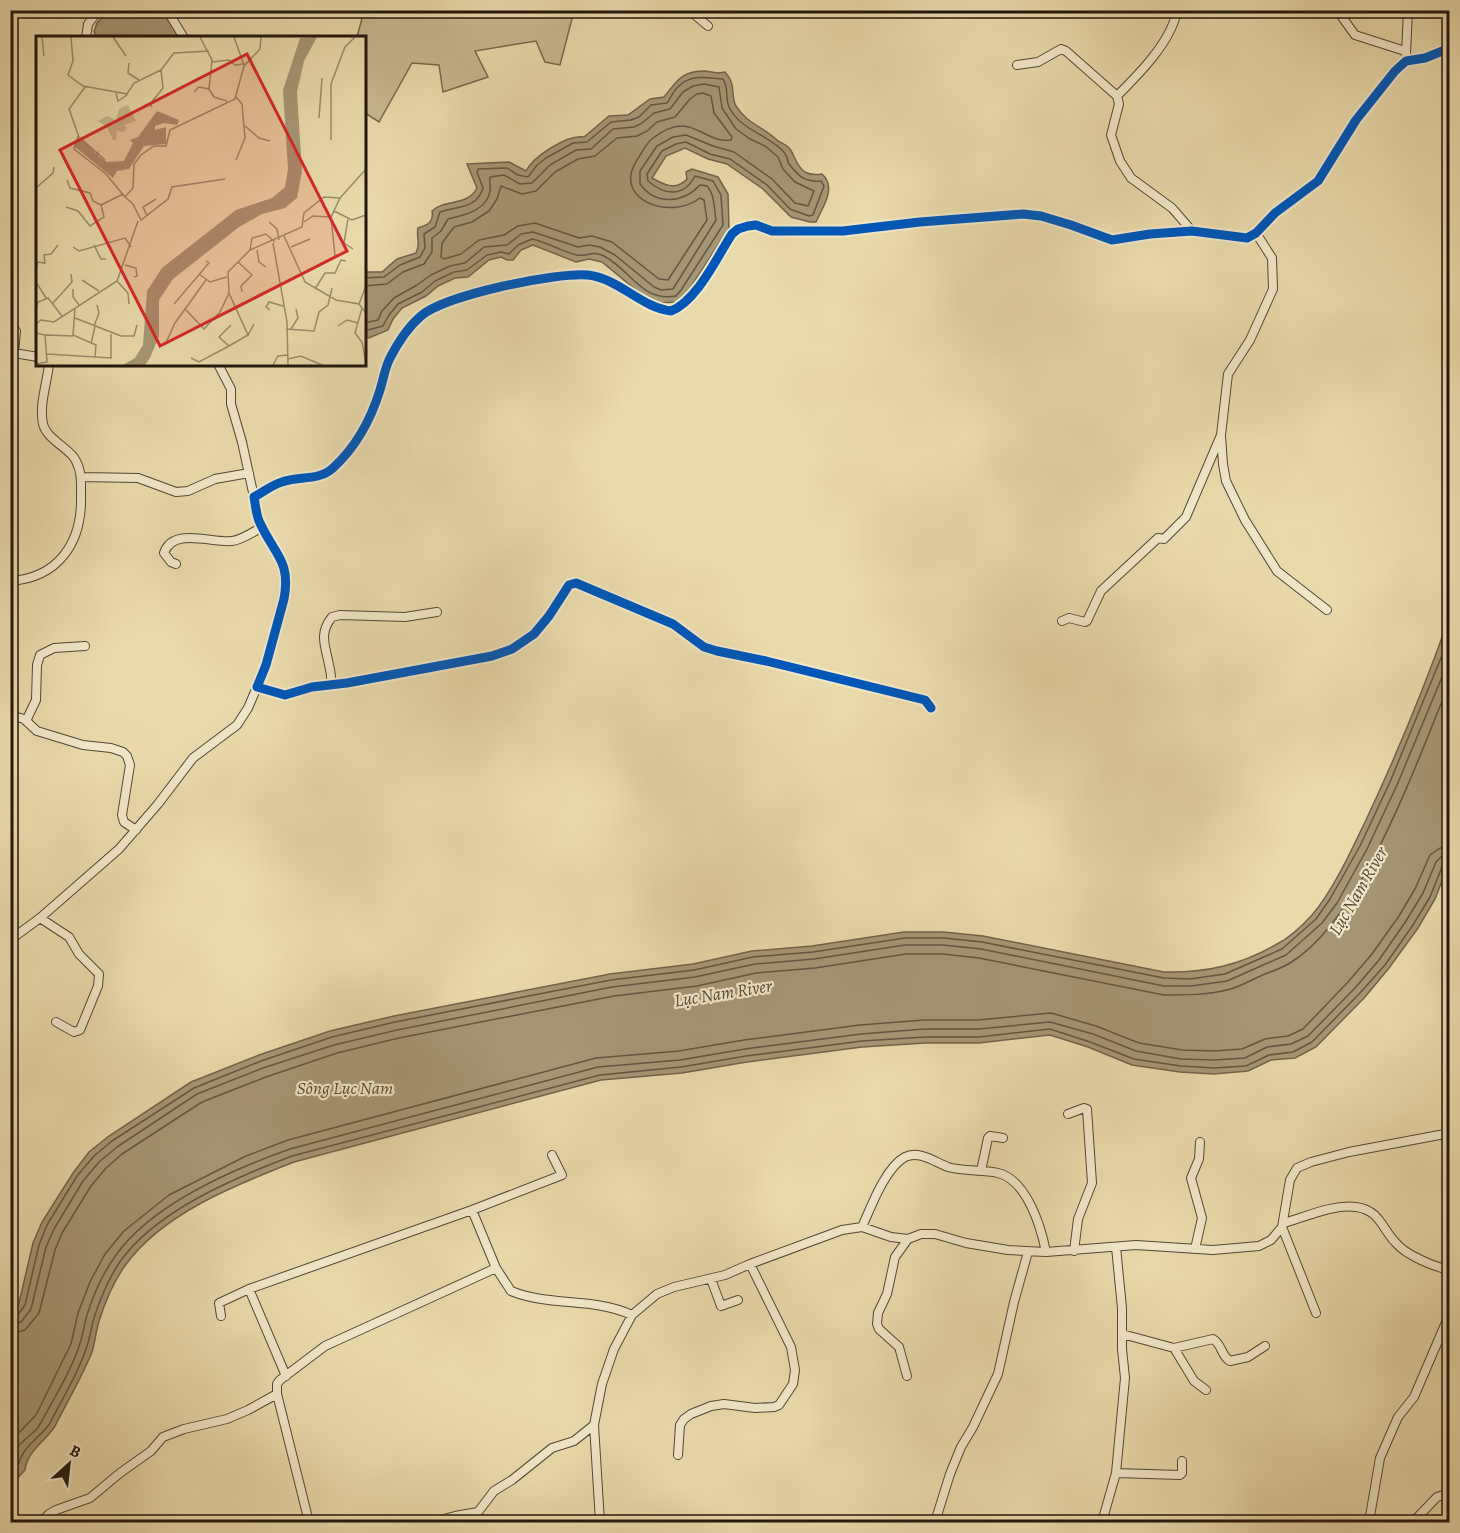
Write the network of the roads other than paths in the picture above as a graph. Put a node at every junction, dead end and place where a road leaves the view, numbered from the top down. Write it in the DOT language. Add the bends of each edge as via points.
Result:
graph roads {
  1 [pos="99,10"];
  2 [pos="167,10"];
  3 [pos="695,10"];
  4 [pos="1177,10"];
  5 [pos="1337,10"];
  6 [pos="1408,10"];
  7 [pos="708,26"];
  8 [pos="86,36"];
  9 [pos="183,36"];
  10 [pos="1449,48"];
  11 [pos="1405,51"];
  12 [pos="1406,61"];
  13 [pos="1017,65"];
  14 [pos="1117,96"];
  15 [pos="1192,231"];
  16 [pos="1256,233"];
  17 [pos="10,326"];
  18 [pos="12,354"];
  19 [pos="36,357"];
  20 [pos="49,366"];
  21 [pos="219,366"];
  22 [pos="1221,435"];
  23 [pos="249,473"];
  24 [pos="81,477"];
  25 [pos="254,497"];
  26 [pos="261,527"];
  27 [pos="176,564"];
  28 [pos="10,581"];
  29 [pos="1327,610"];
  30 [pos="437,612"];
  31 [pos="1062,621"];
  32 [pos="85,646"];
  33 [pos="332,686"];
  34 [pos="258,687"];
  35 [pos="931,708"];
  36 [pos="10,715"];
  37 [pos="26,721"];
  38 [pos="136,830"];
  39 [pos="40,918"];
  40 [pos="10,940"];
  41 [pos="56,1022"];
  42 [pos="1068,1114"];
  43 [pos="1449,1133"];
  44 [pos="1003,1138"];
  45 [pos="1200,1142"];
  46 [pos="552,1155"];
  47 [pos="981,1171"];
  48 [pos="472,1210"];
  49 [pos="1283,1225"];
  50 [pos="862,1227"];
  51 [pos="908,1239"];
  52 [pos="1116,1247"];
  53 [pos="1195,1249"];
  54 [pos="1074,1251"];
  55 [pos="1029,1252"];
  56 [pos="1046,1252"];
  57 [pos="750,1264"];
  58 [pos="496,1268"];
  59 [pos="1449,1270"];
  60 [pos="711,1279"];
  61 [pos="249,1289"];
  62 [pos="738,1300"];
  63 [pos="1316,1313"];
  64 [pos="1449,1313"];
  65 [pos="632,1314"];
  66 [pos="221,1316"];
  67 [pos="1122,1334"];
  68 [pos="1265,1347"];
  69 [pos="1174,1348"];
  70 [pos="286,1376"];
  71 [pos="907,1376"];
  72 [pos="1206,1390"];
  73 [pos="277,1394"];
  74 [pos="594,1425"];
  75 [pos="678,1455"];
  76 [pos="1182,1461"];
  77 [pos="1116,1473"];
  78 [pos="1449,1493"];
  79 [pos="41,1522"];
  80 [pos="309,1522"];
  81 [pos="434,1522"];
  82 [pos="600,1522"];
  83 [pos="935,1522"];
  84 [pos="1102,1522"];
  85 [pos="1369,1522"];
  86 [pos="1413,1522"];
  1 -- 8 [label="street" via="88,24"];
  2 -- 9 [label="street"];
  3 -- 7 [label="street" via="696,16"];
  4 -- 14 [label="street" via="1170,31"];
  5 -- 11 [label="street" via="1355,35"];
  6 -- 11 [label="street"];
  10 -- 12 [label="street"];
  11 -- 12 [label="street"];
  12 -- 16 [label="street" via="1356,120 1318,181 1275,213"];
  13 -- 14 [label="street" via="1066,51"];
  14 -- 15 [label="street" via="1119,104 1111,135 1120,161 1131,178 1172,208"];
  15 -- 16 [label="street" via="1234,238"];
  15 -- 25 [label="street" via="1112,240 1041,216 1023,214 843,231 772,231 756,225 732,234 695,292 671,311 649,305 609,280 591,276 554,277 483,292 431,309 413,324 388,362 366,426 332,469 316,477 280,482"];
  16 -- 22 [label="street" via="1272,258 1274,289 1250,340 1228,374"];
  17 -- 18 [label="street" via="16,331"];
  18 -- 19 [label="street"];
  20 -- 24 [label="street" via="44,426 75,458"];
  21 -- 23 [label="street" via="231,389 231,404"];
  22 -- 29 [label="street" via="1226,481 1245,520 1277,571"];
  22 -- 31 [label="street" via="1183,522 1164,539 1158,538 1106,585 1087,621"];
  23 -- 24 [label="street" via="176,492 138,478"];
  23 -- 25 [label="street"];
  24 -- 28 [label="street" via="79,520 66,552 44,574"];
  25 -- 26 [label="street"];
  26 -- 27 [label="street" via="231,541 177,538 168,544 164,554"];
  26 -- 34 [label="street" via="282,560 285,590"];
  30 -- 33 [label="street" via="401,617 332,617 323,634"];
  32 -- 37 [label="street" via="54,648 40,655 36,700"];
  33 -- 34 [label="street" via="285,695"];
  33 -- 35 [label="street" via="475,660 512,649 534,634 568,585 576,583 673,624 704,647 926,700"];
  34 -- 38 [label="street" via="237,725 193,758"];
  36 -- 37 [label="street"];
  37 -- 38 [label="street" via="37,731 125,754 130,765 122,815 124,822"];
  38 -- 39 [label="street"];
  39 -- 40 [label="street"];
  39 -- 41 [label="street" via="69,937 99,974 99,986 80,1030 74,1032"];
  42 -- 54 [label="street" via="1084,1108 1088,1112 1092,1177 1078,1220"];
  43 -- 49 [label="street" via="1349,1152 1297,1168 1290,1180"];
  44 -- 47 [label="street" via="987,1138"];
  45 -- 53 [label="street" via="1199,1159 1191,1178 1202,1218"];
  46 -- 48 [label="street" via="562,1175"];
  47 -- 50 [label="street" via="963,1170 914,1154 908,1156 893,1167"];
  47 -- 56 [label="street" via="999,1173 1015,1183 1038,1219"];
  48 -- 58 [label="street"];
  48 -- 61 [label="street"];
  49 -- 53 [label="street" via="1271,1240 1259,1245"];
  49 -- 59 [label="street" via="1337,1208 1358,1207 1380,1219 1397,1245"];
  49 -- 63 [label="street"];
  50 -- 51 [label="street"];
  50 -- 57 [label="street" via="842,1230"];
  51 -- 55 [label="street" via="935,1234 966,1243"];
  51 -- 71 [label="street" via="895,1257 877,1324 899,1347"];
  52 -- 53 [label="street"];
  52 -- 54 [label="street"];
  52 -- 67 [label="street"];
  54 -- 56 [label="street"];
  55 -- 56 [label="street"];
  55 -- 83 [label="street" via="998,1374 961,1447"];
  57 -- 60 [label="street"];
  57 -- 75 [label="street" via="791,1347 793,1384 774,1407 724,1404 691,1414 681,1425"];
  58 -- 65 [label="street" via="508,1289 515,1293 594,1303"];
  58 -- 70 [label="street" via="326,1346"];
  60 -- 62 [label="street" via="721,1306"];
  60 -- 65 [label="street" via="657,1294"];
  61 -- 66 [label="street" via="219,1302"];
  61 -- 70 [label="street"];
  64 -- 85 [label="street" via="1414,1397 1398,1417 1380,1458"];
  65 -- 74 [label="street" via="614,1348"];
  67 -- 69 [label="street"];
  67 -- 77 [label="street" via="1125,1378"];
  68 -- 69 [label="street" via="1230,1361 1213,1339"];
  69 -- 72 [label="street" via="1194,1381"];
  70 -- 73 [label="street" via="278,1382"];
  73 -- 79 [label="street" via="226,1419 163,1437 151,1451 90,1498 49,1514"];
  73 -- 80 [label="street"];
  74 -- 81 [label="street" via="574,1441 552,1448 494,1491 478,1512"];
  74 -- 82 [label="street"];
  76 -- 77 [label="street" via="1179,1475"];
  77 -- 84 [label="street"];
  78 -- 86 [label="street" via="1437,1497"];
}
